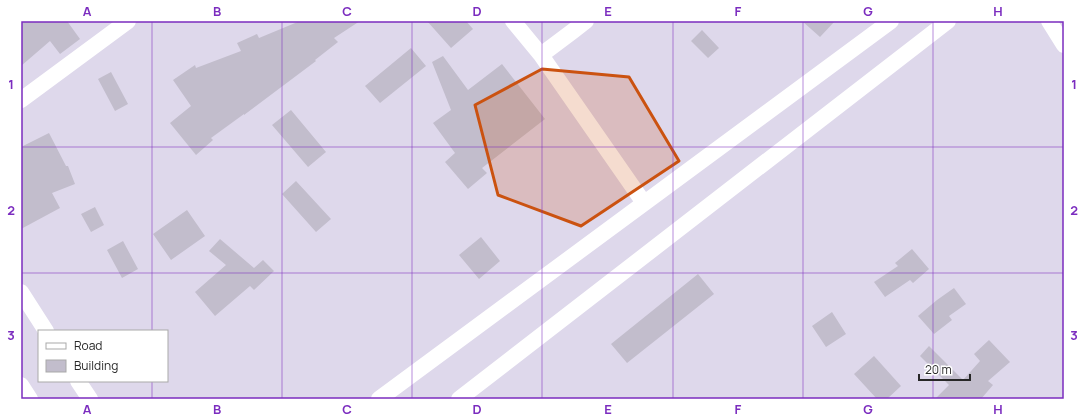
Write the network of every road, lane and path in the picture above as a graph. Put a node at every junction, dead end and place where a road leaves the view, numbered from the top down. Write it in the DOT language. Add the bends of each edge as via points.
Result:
graph roads {
  1 [pos="128,21"];
  2 [pos="514,21"];
  3 [pos="586,21"];
  4 [pos="891,21"];
  5 [pos="948,21"];
  6 [pos="1049,21"];
  7 [pos="1064,45"];
  8 [pos="541,55"];
  9 [pos="21,100"];
  10 [pos="644,203"];
  11 [pos="21,292"];
  12 [pos="45,330"];
  13 [pos="79,382"];
  14 [pos="21,385"];
  15 [pos="30,399"];
  16 [pos="90,399"];
  17 [pos="379,399"];
  18 [pos="459,399"];
  1 -- 9 [label="street"];
  2 -- 8 [label="street"];
  3 -- 8 [label="street"];
  4 -- 10 [label="street"];
  5 -- 18 [label="street"];
  6 -- 7 [label="street"];
  8 -- 10 [label="street"];
  10 -- 17 [label="street"];
  11 -- 12 [label="street"];
  13 -- 16 [label="street"];
  14 -- 15 [label="street"];
}
